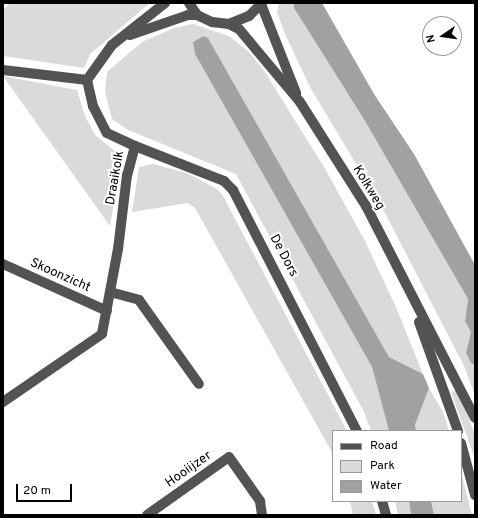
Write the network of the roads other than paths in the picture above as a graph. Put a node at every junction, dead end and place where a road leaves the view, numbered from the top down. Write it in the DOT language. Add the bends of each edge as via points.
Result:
graph roads {
  1 [pos="165,3"];
  2 [pos="188,3"];
  3 [pos="261,4"];
  4 [pos="197,15"];
  5 [pos="229,24"];
  6 [pos="122,37"];
  7 [pos="3,70"];
  8 [pos="87,80"];
  9 [pos="300,102"];
  10 [pos="135,146"];
  11 [pos="3,264"];
  12 [pos="408,290"];
  13 [pos="110,292"];
  14 [pos="106,311"];
  15 [pos="200,384"];
  16 [pos="3,402"];
  17 [pos="475,418"];
  18 [pos="356,430"];
  19 [pos="458,430"];
  20 [pos="462,447"];
  21 [pos="475,495"];
  22 [pos="382,502"];
  23 [pos="147,515"];
  24 [pos="262,515"];
  25 [pos="386,515"];
  1 -- 6 [label="street"];
  2 -- 4 [label="street"];
  3 -- 5 [label="street" via="249,16"];
  3 -- 9 [label="street, Kolkweg"];
  4 -- 5 [label="street" via="212,22"];
  4 -- 6 [label="street" via="188,15"];
  5 -- 9 [label="street, Kolkweg" via="239,29"];
  6 -- 8 [label="street" via="112,45"];
  7 -- 8 [label="street"];
  8 -- 10 [label="street, Draaikolk" via="92,106 107,132"];
  9 -- 12 [label="street, Kolkweg" via="366,206"];
  10 -- 13 [label="street, Draaikolk" via="127,175"];
  10 -- 18 [label="street, De Dors" via="224,181 233,190"];
  11 -- 14 [label="street, Skoonzicht"];
  12 -- 17 [label="street, Kolkweg"];
  12 -- 19 [label="street, Kolkweg"];
  13 -- 14 [label="street, Draaikolk"];
  13 -- 15 [label="street" via="139,300"];
  14 -- 16 [label="street, Draaikolk" via="102,334"];
  20 -- 21 [label="street"];
  22 -- 25 [label="street"];
  23 -- 24 [label="street, Hooiijzer" via="229,457 260,500"];
}
